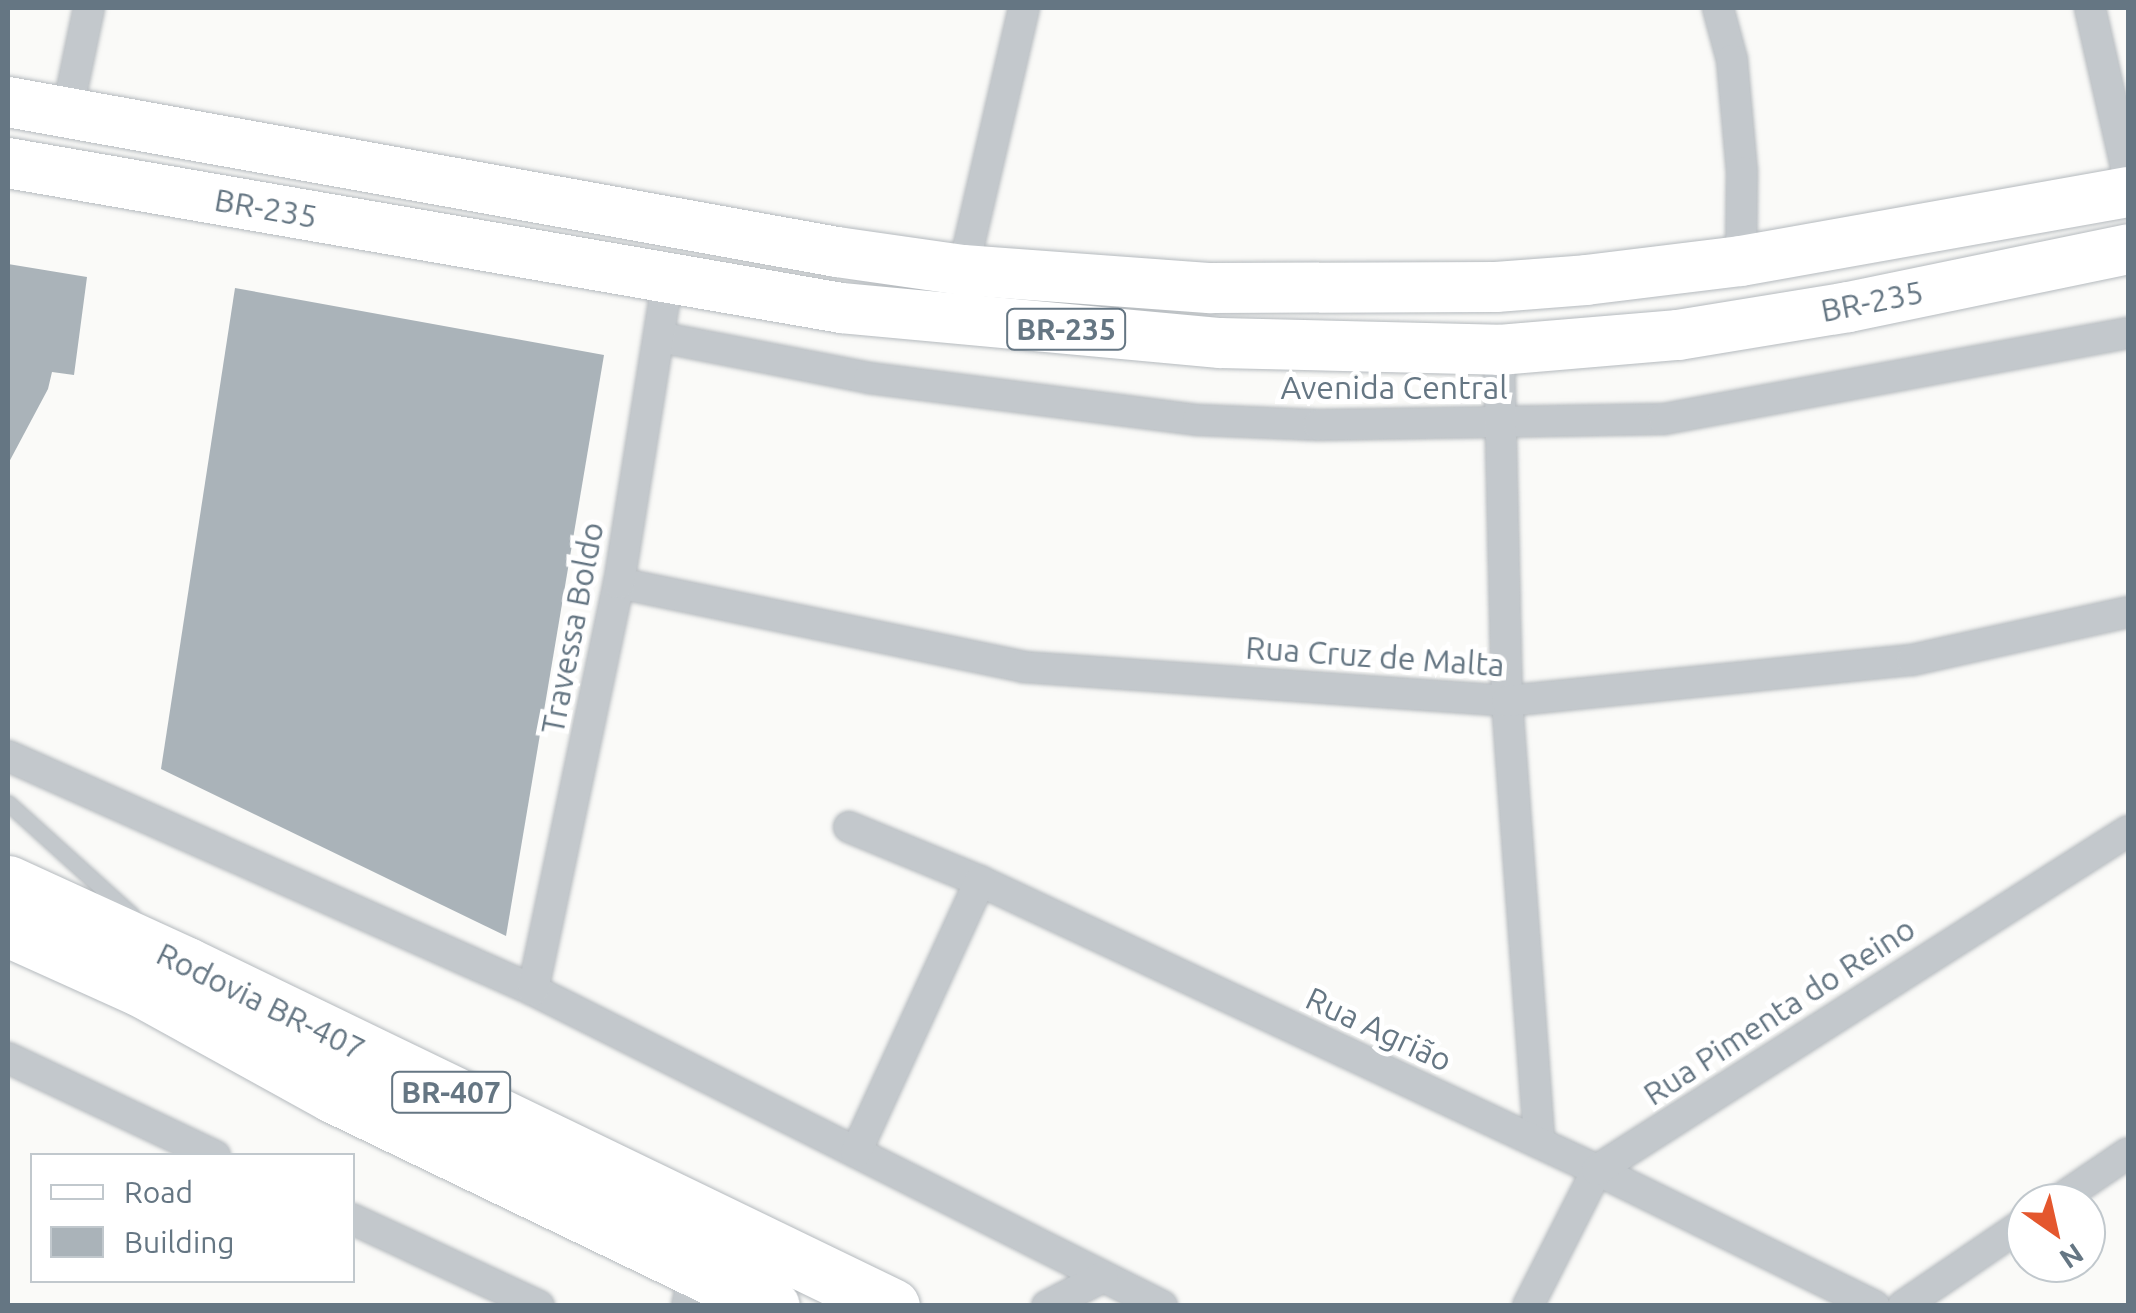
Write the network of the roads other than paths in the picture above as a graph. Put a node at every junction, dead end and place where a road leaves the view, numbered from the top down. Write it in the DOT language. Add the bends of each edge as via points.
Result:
graph roads {
  1 [pos="89,8"];
  2 [pos="1024,8"];
  3 [pos="1718,8"];
  4 [pos="2090,8"];
  5 [pos="23,120"];
  6 [pos="2128,175"];
  7 [pos="2128,192"];
  8 [pos="2128,249"];
  9 [pos="1741,261"];
  10 [pos="962,270"];
  11 [pos="668,278"];
  12 [pos="2128,333"];
  13 [pos="659,336"];
  14 [pos="1499,350"];
  15 [pos="1501,422"];
  16 [pos="620,583"];
  17 [pos="2128,612"];
  18 [pos="1507,701"];
  19 [pos="8,756"];
  20 [pos="8,803"];
  21 [pos="850,827"];
  22 [pos="2128,831"];
  23 [pos="980,880"];
  24 [pos="8,884"];
  25 [pos="8,928"];
  26 [pos="186,964"];
  27 [pos="533,990"];
  28 [pos="8,1058"];
  29 [pos="1539,1142"];
  30 [pos="856,1152"];
  31 [pos="209,1153"];
  32 [pos="2128,1153"];
  33 [pos="1597,1170"];
  34 [pos="2084,1183"];
  35 [pos="355,1220"];
  36 [pos="2006,1236"];
  37 [pos="1104,1276"];
  38 [pos="691,1287"];
  39 [pos="539,1306"];
  40 [pos="772,1306"];
  41 [pos="892,1306"];
  42 [pos="1047,1306"];
  43 [pos="1162,1306"];
  44 [pos="1528,1306"];
  45 [pos="1874,1306"];
  46 [pos="1902,1306"];
  1 -- 5 [label="street"];
  2 -- 10 [label="street"];
  3 -- 9 [label="street" via="1734,79"];
  4 -- 6 [label="street"];
  5 -- 10 [label="main road, BR-235 / BR-235"];
  5 -- 11 [label="main road, BR-235 / BR-235"];
  7 -- 9 [label="main road, BR-235 / BR-235"];
  8 -- 14 [label="main road, BR-235 / BR-235" via="1849,307"];
  9 -- 10 [label="main road, BR-235 / BR-235" via="1514,286 1343,290"];
  11 -- 13 [label="street, Travessa Boldo"];
  11 -- 14 [label="main road, BR-235 / BR-235" via="841,308 1220,343"];
  12 -- 15 [label="street, Avenida Central" via="1664,419"];
  13 -- 15 [label="street, Avenida Central" via="869,378 1198,420"];
  13 -- 16 [label="street, Travessa Boldo"];
  14 -- 15 [label="street"];
  15 -- 18 [label="street"];
  16 -- 18 [label="street, Rua Cruz de Malta" via="1023,668"];
  16 -- 27 [label="street, Travessa Boldo"];
  17 -- 18 [label="street, Rua Cruz de Malta" via="1912,660"];
  18 -- 29 [label="street"];
  19 -- 27 [label="street"];
  20 -- 26 [label="lane"];
  21 -- 23 [label="street, Rua Agrião"];
  22 -- 33 [label="street, Rua Pimenta do Reino"];
  23 -- 29 [label="street, Rua Agrião"];
  23 -- 30 [label="street"];
  24 -- 26 [label="highway, Rodovia BR-407 / BR-407"];
  25 -- 38 [label="highway, BR-407" via="141,989"];
  26 -- 41 [label="highway, Rodovia BR-407 / BR-407"];
  27 -- 30 [label="street"];
  28 -- 31 [label="street"];
  29 -- 33 [label="street, Rua Agrião"];
  30 -- 37 [label="street"];
  32 -- 34 [label="street"];
  33 -- 44 [label="street"];
  33 -- 45 [label="street, Rua Agrião"];
  35 -- 39 [label="street"];
  36 -- 46 [label="street"];
  37 -- 42 [label="street"];
  37 -- 43 [label="street"];
  38 -- 40 [label="highway, BR-407"];
}
